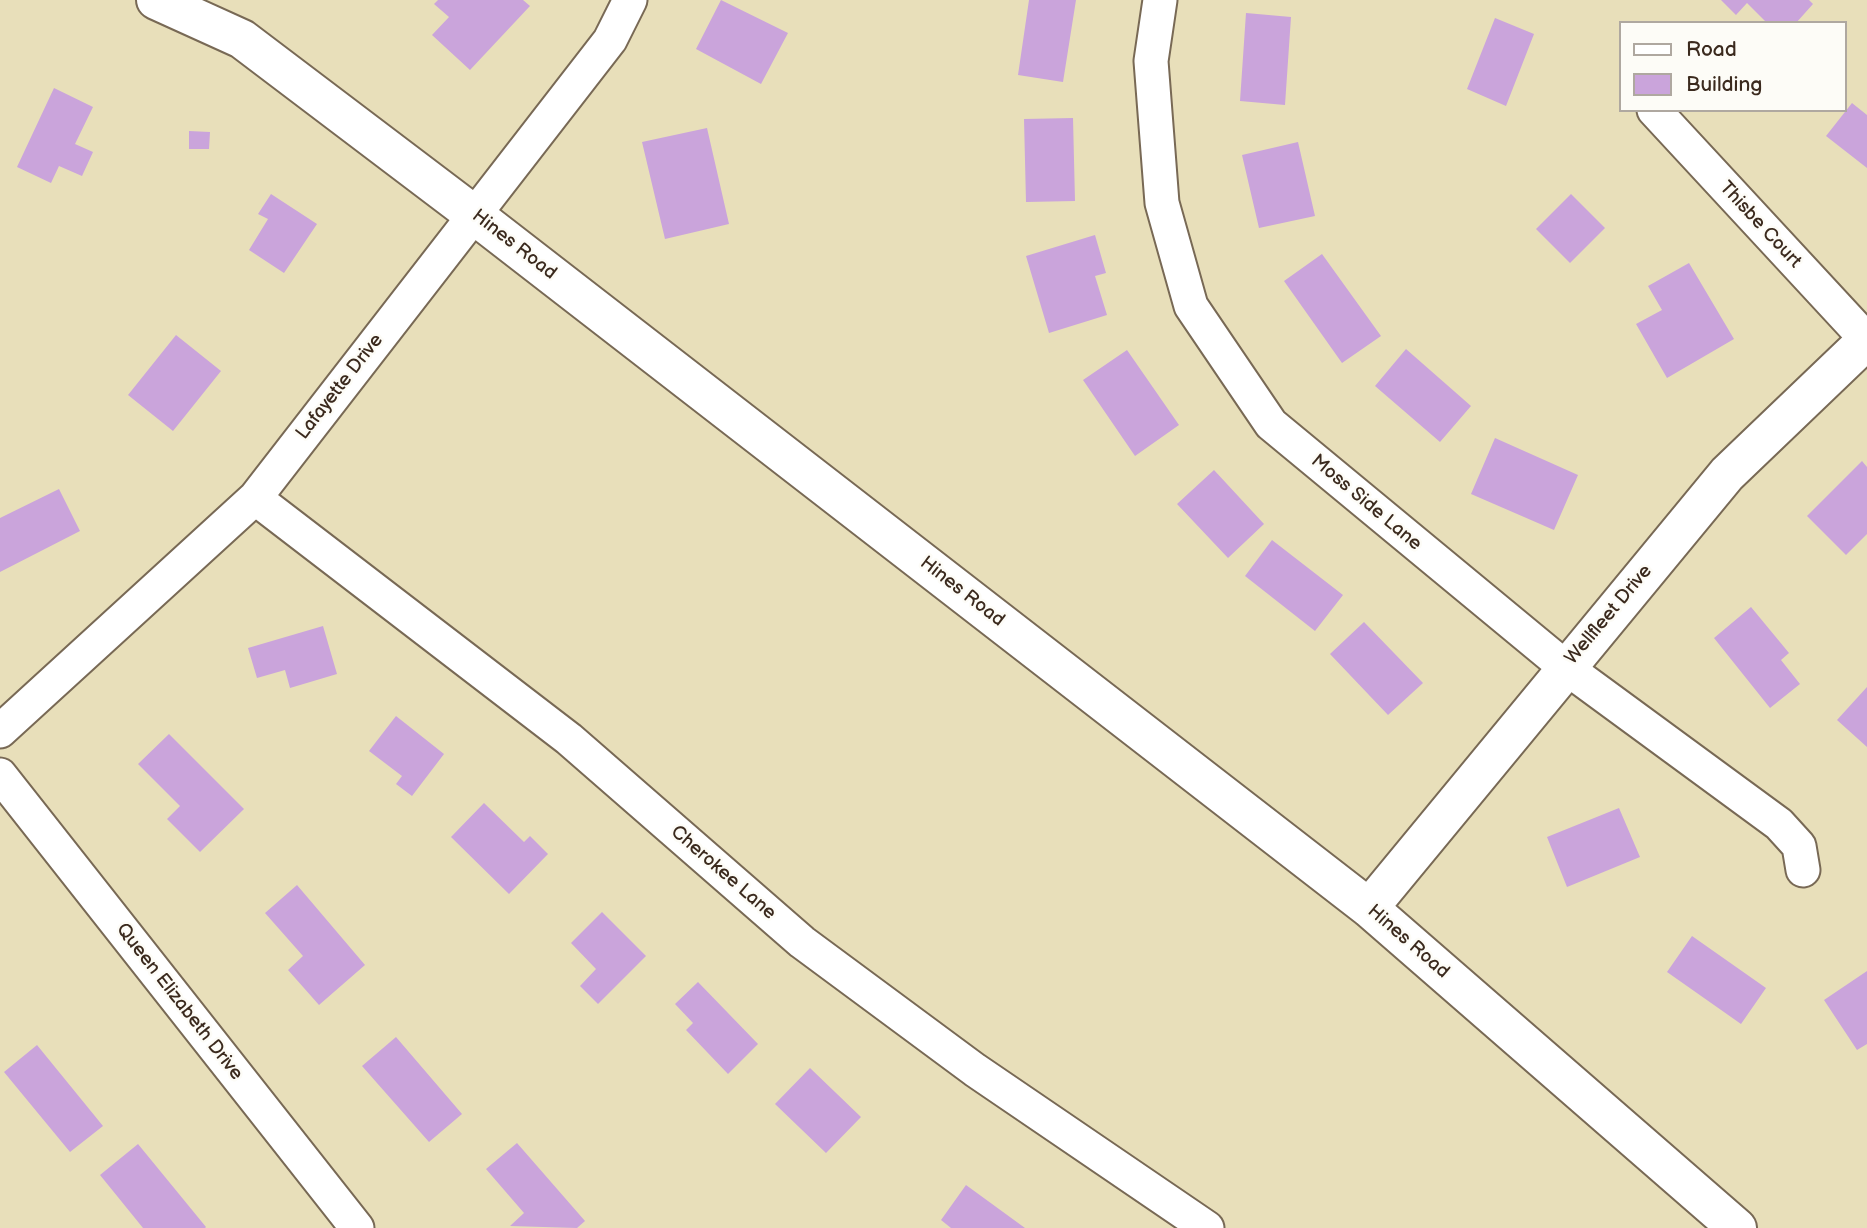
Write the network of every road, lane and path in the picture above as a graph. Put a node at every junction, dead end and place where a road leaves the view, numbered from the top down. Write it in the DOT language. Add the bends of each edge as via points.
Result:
graph roads {
  1 [pos="156,0"];
  2 [pos="630,0"];
  3 [pos="1160,0"];
  4 [pos="1656,112"];
  5 [pos="474,214"];
  6 [pos="1867,340"];
  7 [pos="255,498"];
  8 [pos="1565,667"];
  9 [pos="0,731"];
  10 [pos="0,775"];
  11 [pos="1803,870"];
  12 [pos="1369,908"];
  13 [pos="358,1228"];
  14 [pos="1207,1228"];
  15 [pos="1737,1228"];
  1 -- 5 [label="street, Hines Road" via="242,39"];
  2 -- 5 [label="street, Lafayette Drive" via="610,40"];
  3 -- 8 [label="street, Moss Side Lane" via="1151,61 1162,203 1191,306 1271,424"];
  4 -- 6 [label="street, Thisbe Court"];
  5 -- 7 [label="street, Lafayette Drive"];
  5 -- 12 [label="street, Hines Road"];
  6 -- 8 [label="street, Wellfleet Drive" via="1727,474"];
  7 -- 9 [label="street, Lafayette Drive"];
  7 -- 14 [label="street, Cherokee Lane" via="569,739 802,942 975,1070"];
  8 -- 11 [label="street, Moss Side Lane" via="1779,824 1799,846"];
  8 -- 12 [label="street, Wellfleet Drive"];
  10 -- 13 [label="street, Queen Elizabeth Drive"];
  12 -- 15 [label="street, Hines Road"];
}
